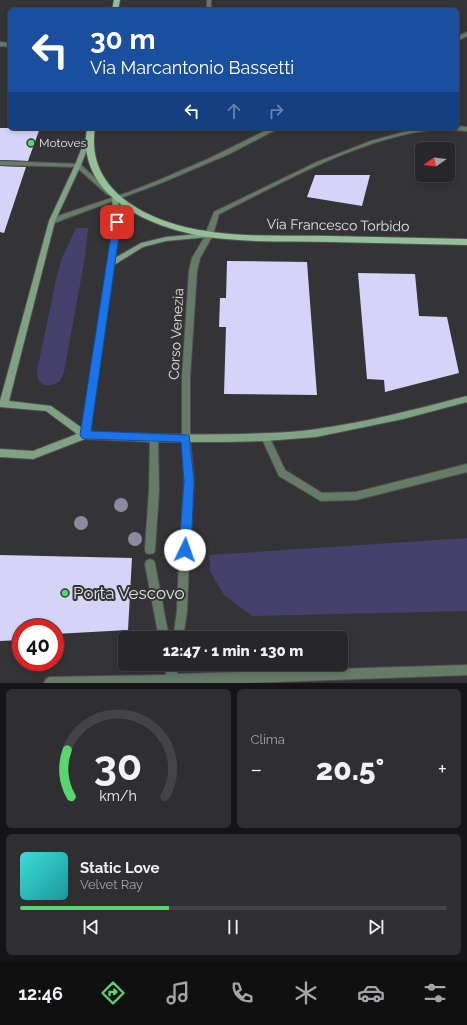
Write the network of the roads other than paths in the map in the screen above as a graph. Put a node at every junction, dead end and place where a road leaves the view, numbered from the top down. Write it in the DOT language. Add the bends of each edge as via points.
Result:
graph roads {
  1 [pos="91,130"];
  2 [pos="272,130"];
  3 [pos="420,130"];
  4 [pos="89,137"];
  5 [pos="0,163"];
  6 [pos="78,165"];
  7 [pos="115,198"];
  8 [pos="52,221"];
  9 [pos="209,235"];
  10 [pos="467,242"];
  11 [pos="110,264"];
  12 [pos="467,399"];
  13 [pos="2,404"];
  14 [pos="85,435"];
  15 [pos="265,437"];
  16 [pos="154,438"];
  17 [pos="186,438"];
  18 [pos="0,452"];
  19 [pos="467,468"];
  20 [pos="150,550"];
  21 [pos="150,564"];
  22 [pos="163,631"];
  23 [pos="179,631"];
  24 [pos="467,670"];
  25 [pos="171,671"];
  26 [pos="174,671"];
  27 [pos="173,681"];
  28 [pos="55,682"];
  1 -- 4 [label="main road"];
  2 -- 7 [label="street" via="141,190"];
  3 -- 9 [label="street, Corso Venezia" via="364,145 216,213"];
  4 -- 6 [label="main road"];
  4 -- 7 [label="main road" via="91,156 98,174"];
  5 -- 6 [label="street"];
  6 -- 7 [label="street"];
  6 -- 8 [label="main road"];
  7 -- 8 [label="street"];
  7 -- 9 [label="main road, Via Francesco Torbido" via="156,221"];
  7 -- 11 [label="main road" via="117,222"];
  8 -- 13 [label="main road"];
  9 -- 10 [label="main road, Via Francesco Torbido"];
  9 -- 11 [label="main road, Via Francesco Torbido" via="166,239 142,245"];
  9 -- 17 [label="street, Corso Venezia" via="196,258 193,271 186,377"];
  11 -- 14 [label="main road"];
  12 -- 15 [label="main road" via="355,426 316,433"];
  13 -- 14 [label="main road" via="48,408"];
  14 -- 16 [label="main road"];
  14 -- 18 [label="main road" via="33,455"];
  15 -- 17 [label="main road"];
  15 -- 19 [label="street" via="282,473 321,497 356,496"];
  16 -- 17 [label="main road"];
  16 -- 20 [label="street"];
  17 -- 23 [label="street, Corso Venezia" via="189,481"];
  21 -- 22 [label="street"];
  24 -- 27 [label="street"];
  25 -- 27 [label="street"];
  26 -- 27 [label="street"];
  27 -- 28 [label="street"];
}
